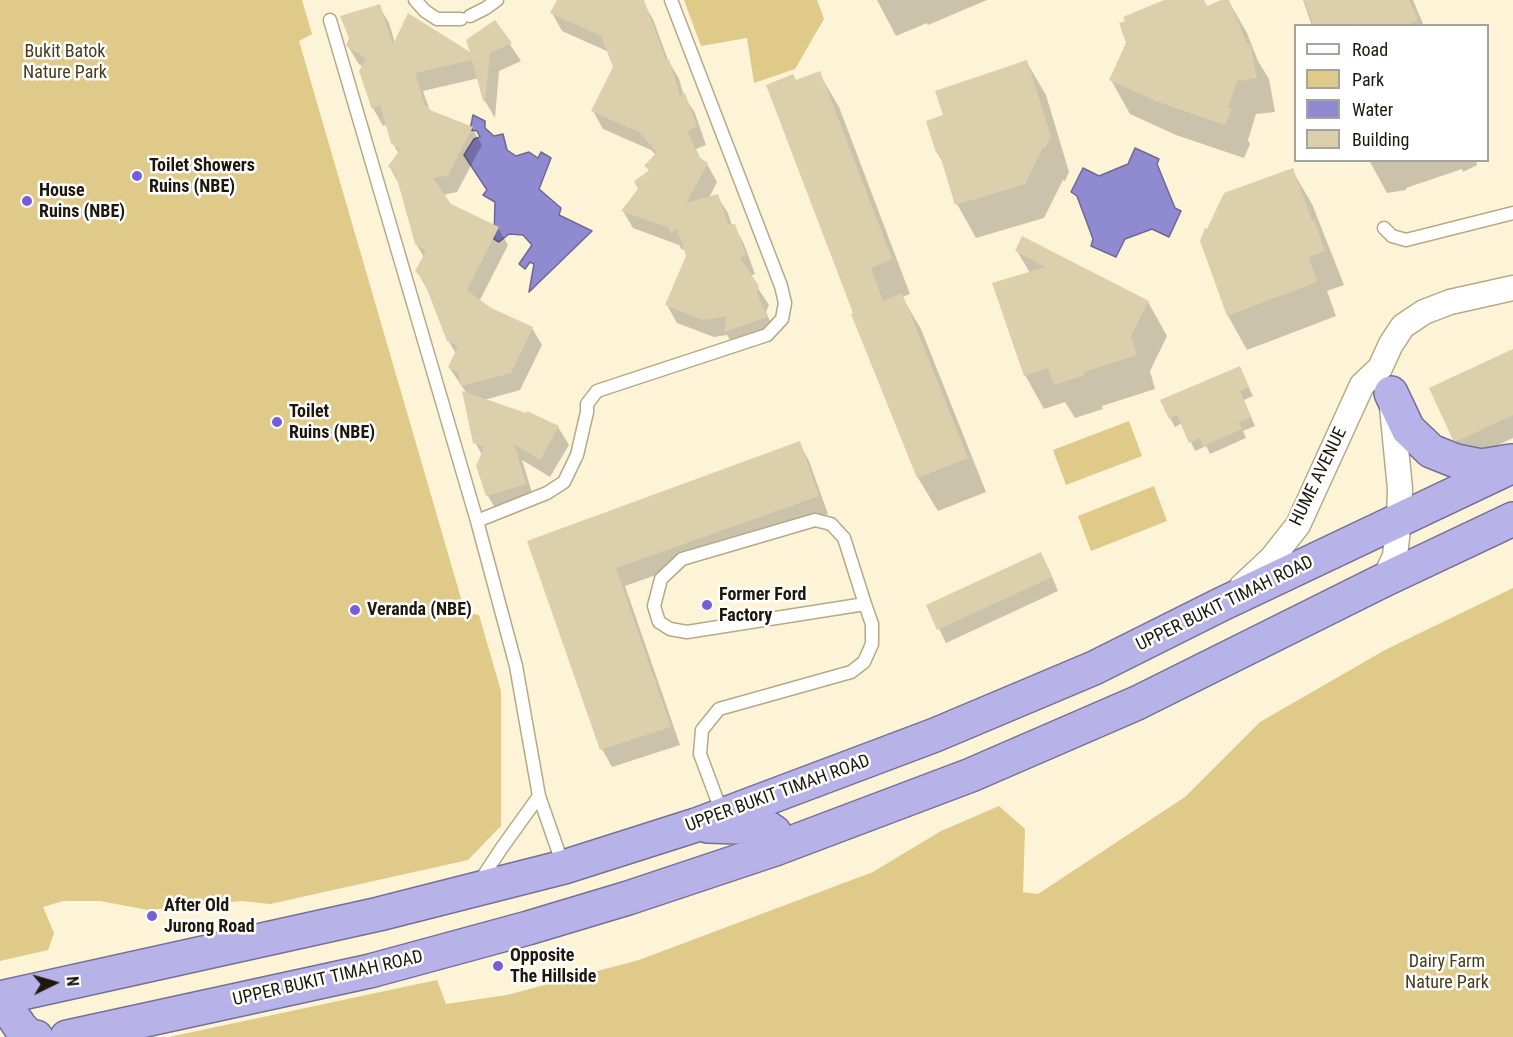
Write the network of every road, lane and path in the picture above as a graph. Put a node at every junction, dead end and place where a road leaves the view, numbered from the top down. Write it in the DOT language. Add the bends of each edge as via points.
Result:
graph roads {
  1 [pos="415,0"];
  2 [pos="497,0"];
  3 [pos="671,0"];
  4 [pos="330,20"];
  5 [pos="1513,213"];
  6 [pos="1384,228"];
  7 [pos="1513,288"];
  8 [pos="1385,380"];
  9 [pos="1513,461"];
  10 [pos="1513,466"];
  11 [pos="1400,519"];
  12 [pos="1513,519"];
  13 [pos="477,521"];
  14 [pos="1384,580"];
  15 [pos="865,604"];
  16 [pos="1222,604"];
  17 [pos="1048,688"];
  18 [pos="1137,703"];
  19 [pos="539,795"];
  20 [pos="709,820"];
  21 [pos="776,849"];
  22 [pos="564,867"];
  23 [pos="476,889"];
  24 [pos="3,997"];
  25 [pos="36,1037"];
  26 [pos="67,1037"];
  1 -- 2 [label="lane" via="437,20 465,18"];
  3 -- 13 [label="lane" via="781,286 785,303 782,319 767,335 597,391 587,404 577,454 564,482 547,493"];
  4 -- 13 [label="lane"];
  5 -- 6 [label="lane" via="1406,240 1392,236"];
  7 -- 8 [label="street, HUME AVENUE" via="1450,302 1403,326 1391,344"];
  8 -- 9 [label="highway" via="1408,429 1431,450 1480,466"];
  8 -- 11 [label="street" via="1400,489"];
  8 -- 16 [label="street, HUME AVENUE" via="1362,385 1298,525 1272,558"];
  10 -- 11 [label="highway, UPPER BUKIT TIMAH ROAD"];
  11 -- 14 [label="street" via="1395,556"];
  11 -- 16 [label="highway, UPPER BUKIT TIMAH ROAD"];
  12 -- 14 [label="highway, UPPER BUKIT TIMAH ROAD"];
  13 -- 19 [label="lane" via="516,666"];
  14 -- 18 [label="highway, UPPER BUKIT TIMAH ROAD"];
  15 -- 15 [label="lane" via="844,538 831,524 815,520 682,559 661,579 654,606 659,622 687,632"];
  15 -- 20 [label="lane" via="872,624 872,644 864,662 851,672 719,710 702,730 700,754"];
  16 -- 17 [label="highway, UPPER BUKIT TIMAH ROAD"];
  17 -- 18 [label="highway" via="1117,678 1130,683"];
  17 -- 20 [label="highway, UPPER BUKIT TIMAH ROAD"];
  18 -- 21 [label="highway, UPPER BUKIT TIMAH ROAD" via="971,775"];
  19 -- 22 [label="lane"];
  19 -- 23 [label="lane"];
  20 -- 21 [label="highway" via="768,828 774,832"];
  20 -- 22 [label="highway, UPPER BUKIT TIMAH ROAD"];
  21 -- 26 [label="highway, UPPER BUKIT TIMAH ROAD" via="528,928 370,971"];
  22 -- 23 [label="highway, UPPER BUKIT TIMAH ROAD"];
  23 -- 24 [label="highway, UPPER BUKIT TIMAH ROAD"];
  24 -- 25 [label="highway" via="21,1028"];
}
